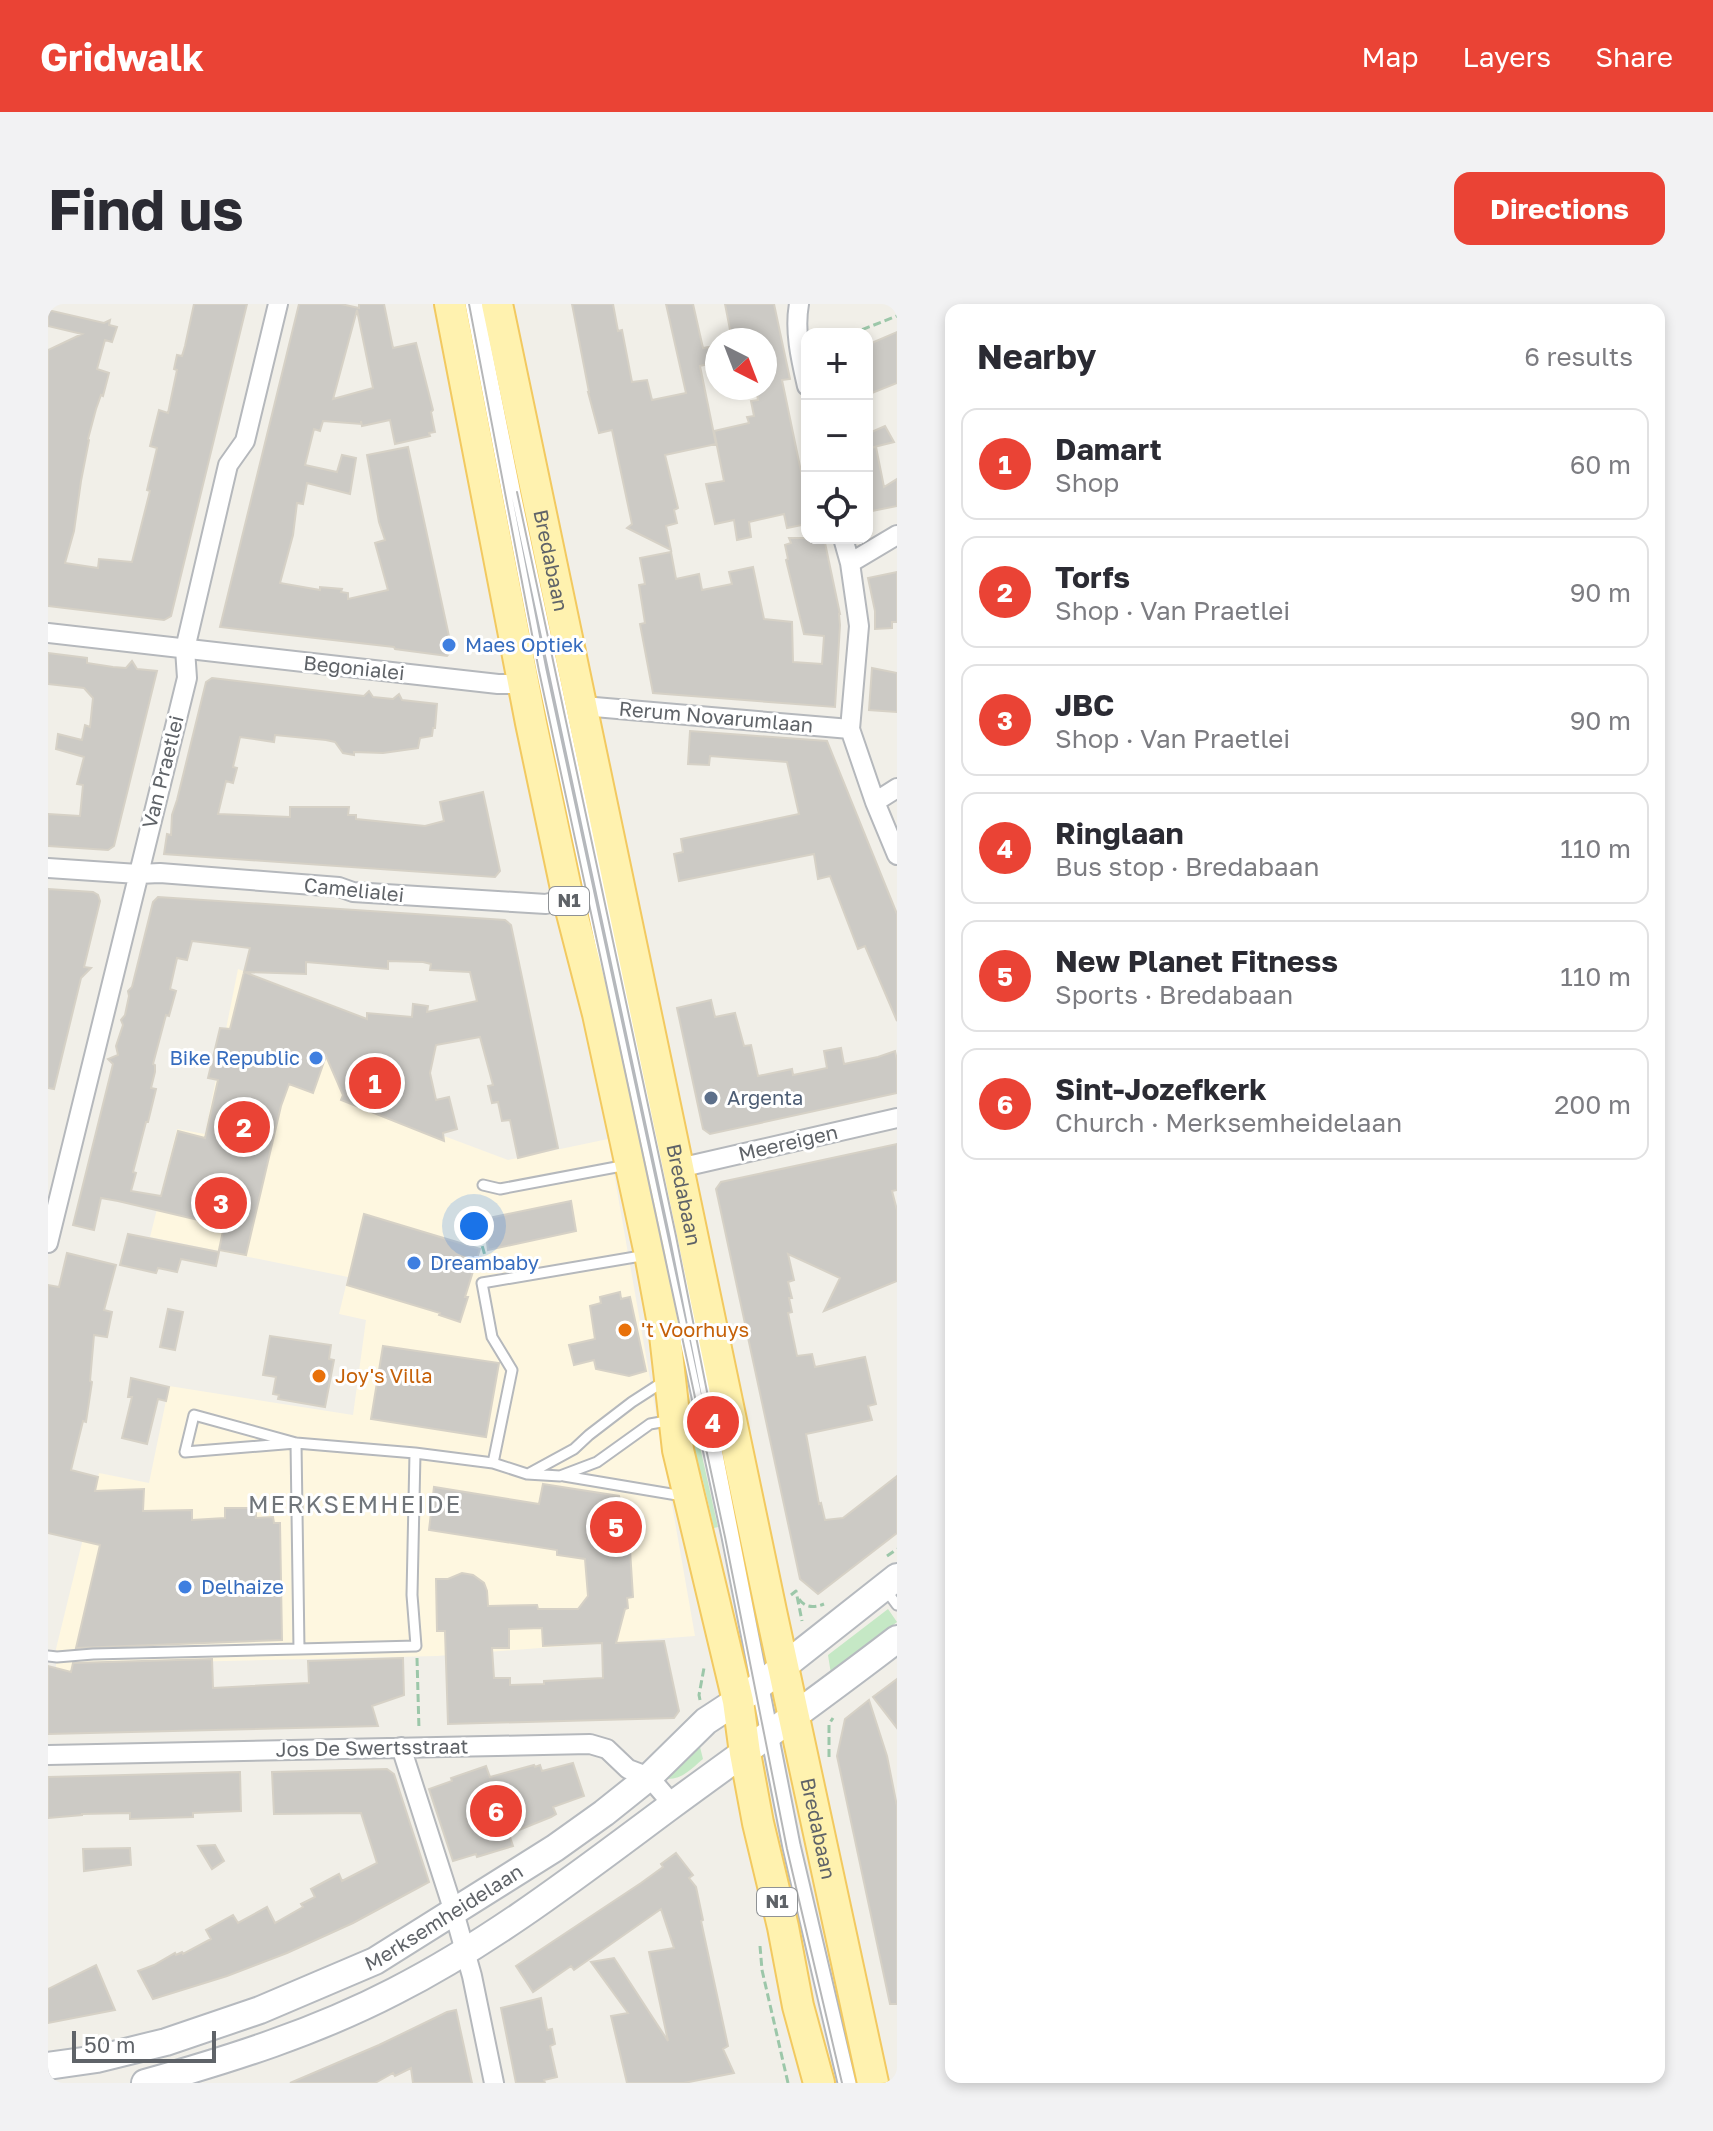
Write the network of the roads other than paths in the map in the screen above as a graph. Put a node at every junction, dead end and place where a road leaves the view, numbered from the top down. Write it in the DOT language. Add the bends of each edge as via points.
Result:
graph roads {
  1 [pos="278,304"];
  2 [pos="450,304"];
  3 [pos="470,304"];
  4 [pos="478,304"];
  5 [pos="497,304"];
  6 [pos="799,304"];
  7 [pos="801,359"];
  8 [pos="897,535"];
  9 [pos="845,544"];
  10 [pos="850,563"];
  11 [pos="48,633"];
  12 [pos="185,649"];
  13 [pos="524,684"];
  14 [pos="583,706"];
  15 [pos="850,729"];
  16 [pos="897,788"];
  17 [pos="875,802"];
  18 [pos="897,855"];
  19 [pos="48,868"];
  20 [pos="138,874"];
  21 [pos="568,898"];
  22 [pos="897,1118"];
  23 [pos="630,1164"];
  24 [pos="679,1168"];
  25 [pos="483,1185"];
  26 [pos="48,1243"];
  27 [pos="650,1254"];
  28 [pos="669,1379"];
  29 [pos="674,1419"];
  30 [pos="296,1443"];
  31 [pos="574,1449"];
  32 [pos="415,1453"];
  33 [pos="493,1463"];
  34 [pos="584,1467"];
  35 [pos="527,1474"];
  36 [pos="560,1476"];
  37 [pos="688,1497"];
  38 [pos="891,1582"];
  39 [pos="897,1639"];
  40 [pos="299,1649"];
  41 [pos="48,1656"];
  42 [pos="760,1685"];
  43 [pos="769,1735"];
  44 [pos="411,1746"];
  45 [pos="48,1755"];
  46 [pos="649,1777"];
  47 [pos="673,1805"];
  48 [pos="454,1912"];
  49 [pos="465,1952"];
  50 [pos="48,2066"];
  51 [pos="145,2083"];
  52 [pos="494,2083"];
  53 [pos="819,2083"];
  54 [pos="843,2083"];
  55 [pos="851,2083"];
  56 [pos="873,2083"];
  1 -- 12 [label="street, Van Praetlei" via="245,441 228,465"];
  2 -- 13 [label="main road, Bredabaan / N1"];
  3 -- 42 [label="lane" via="535,643"];
  4 -- 42 [label="lane" via="672,1222"];
  5 -- 14 [label="main road, Bredabaan / N1"];
  6 -- 7 [label="street"];
  8 -- 10 [label="street"];
  9 -- 10 [label="street"];
  10 -- 15 [label="street" via="859,626"];
  11 -- 12 [label="street, Begonialei"];
  12 -- 13 [label="street, Begonialei"];
  12 -- 20 [label="street, Van Praetlei" via="187,678"];
  13 -- 21 [label="main road, Bredabaan / N1"];
  14 -- 15 [label="street, Rerum Novarumlaan"];
  14 -- 24 [label="main road, Bredabaan / N1"];
  15 -- 17 [label="street"];
  16 -- 17 [label="street"];
  17 -- 18 [label="street"];
  19 -- 20 [label="street, Camelialei"];
  20 -- 21 [label="street, Camelialei" via="531,904"];
  20 -- 26 [label="street, Van Praetlei"];
  21 -- 23 [label="main road, Bredabaan / N1"];
  22 -- 24 [label="street, Meereigen"];
  23 -- 25 [label="lane" via="500,1189"];
  23 -- 27 [label="main road, Bredabaan / N1"];
  24 -- 42 [label="main road, Bredabaan / N1"];
  27 -- 28 [label="main road, Bredabaan / N1"];
  27 -- 33 [label="lane" via="482,1283 492,1337 512,1370"];
  28 -- 29 [label="main road, Bredabaan / N1"];
  28 -- 31 [label="lane"];
  29 -- 34 [label="lane" via="650,1424"];
  29 -- 37 [label="main road, Bredabaan / N1"];
  30 -- 30 [label="lane" via="194,1415 185,1452 269,1445"];
  30 -- 32 [label="lane"];
  30 -- 40 [label="lane"];
  31 -- 34 [label="lane"];
  31 -- 35 [label="lane"];
  32 -- 33 [label="lane"];
  32 -- 40 [label="lane" via="416,1646"];
  33 -- 35 [label="lane"];
  34 -- 36 [label="lane"];
  35 -- 36 [label="lane"];
  36 -- 37 [label="lane"];
  37 -- 42 [label="main road, Bredabaan / N1"];
  38 -- 42 [label="street, Merksemheidelaan"];
  39 -- 43 [label="street, Merksemheidelaan"];
  40 -- 41 [label="lane"];
  42 -- 43 [label="main road, Bredabaan / N1"];
  42 -- 43 [label="main road, Bredabaan / N1"];
  42 -- 46 [label="street, Merksemheidelaan" via="706,1721"];
  43 -- 47 [label="street, Merksemheidelaan"];
  43 -- 53 [label="main road, Bredabaan / N1" via="798,2006"];
  43 -- 54 [label="lane" via="788,1848"];
  43 -- 55 [label="lane"];
  43 -- 56 [label="main road, Bredabaan / N1"];
  44 -- 45 [label="street, Jos De Swertsstraat"];
  44 -- 46 [label="street, Jos De Swertsstraat" via="590,1744"];
  44 -- 48 [label="street"];
  46 -- 47 [label="street, Jos De Swertsstraat"];
  46 -- 48 [label="street, Merksemheidelaan" via="555,1848"];
  47 -- 49 [label="street, Merksemheidelaan" via="588,1870"];
  48 -- 49 [label="street"];
  48 -- 50 [label="street, Merksemheidelaan" via="375,1961 260,2010 166,2042"];
  49 -- 51 [label="street, Merksemheidelaan" via="304,2033"];
  49 -- 52 [label="street"];
}
